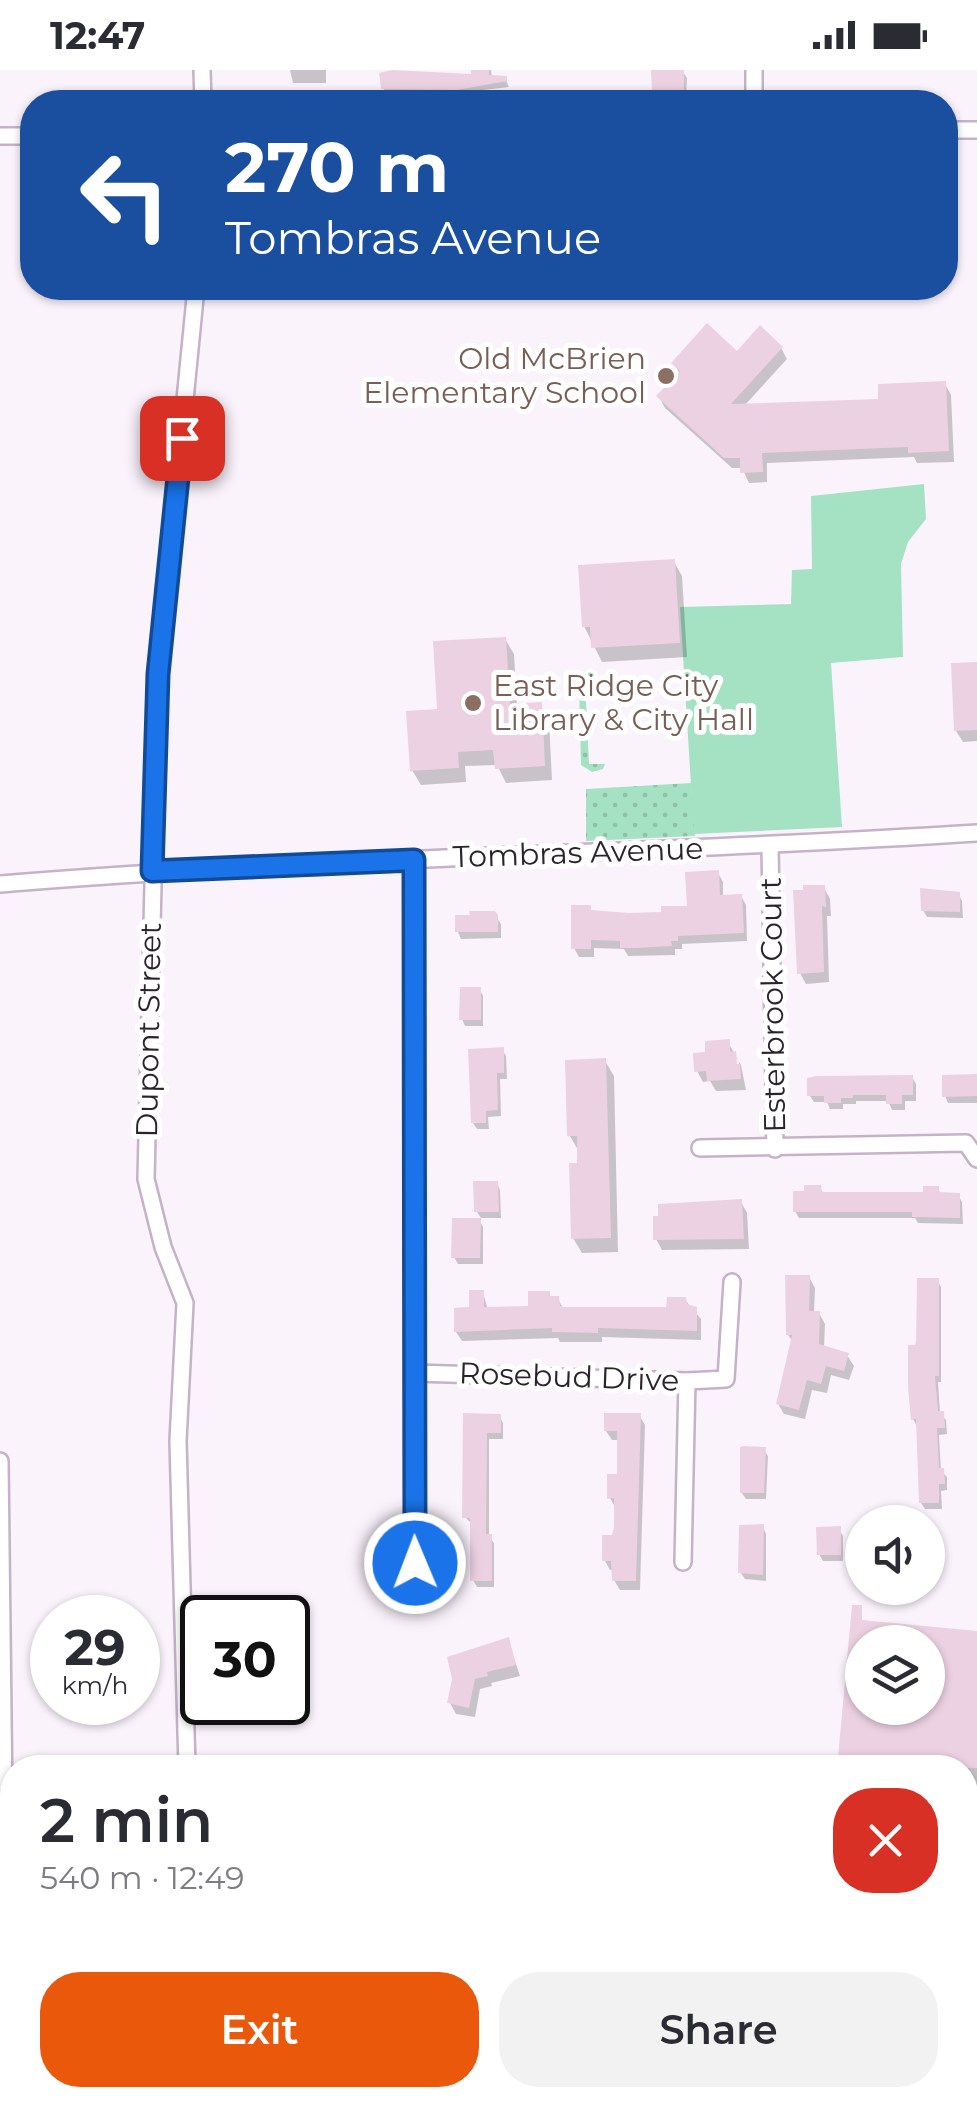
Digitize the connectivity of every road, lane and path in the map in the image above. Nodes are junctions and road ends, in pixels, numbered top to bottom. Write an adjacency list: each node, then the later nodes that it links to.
1 (195, 300): 5 (street, Dupont Street)
2 (977, 833): 3 (street, Tombras Avenue)
3 (770, 846): 4 (street, Tombras Avenue); 8 (street, Esterbrook Court)
4 (414, 860): 5 (street, Tombras Avenue); 11 (street)
5 (152, 871): 6 (street, Tombras Avenue); 17 (street, Dupont Street)
6 (0, 884)
7 (700, 1148): 8 (street, Esterbrook Court)
8 (775, 1149): 9 (street)
9 (977, 1159)
10 (732, 1282): 12 (street, Rosebud Drive)
11 (413, 1373): 12 (street, Rosebud Drive); 15 (street)
12 (687, 1381): 14 (street)
13 (0, 1461): 16 (street)
14 (683, 1562)
15 (415, 1563)
16 (3, 1755)
17 (187, 1755)

